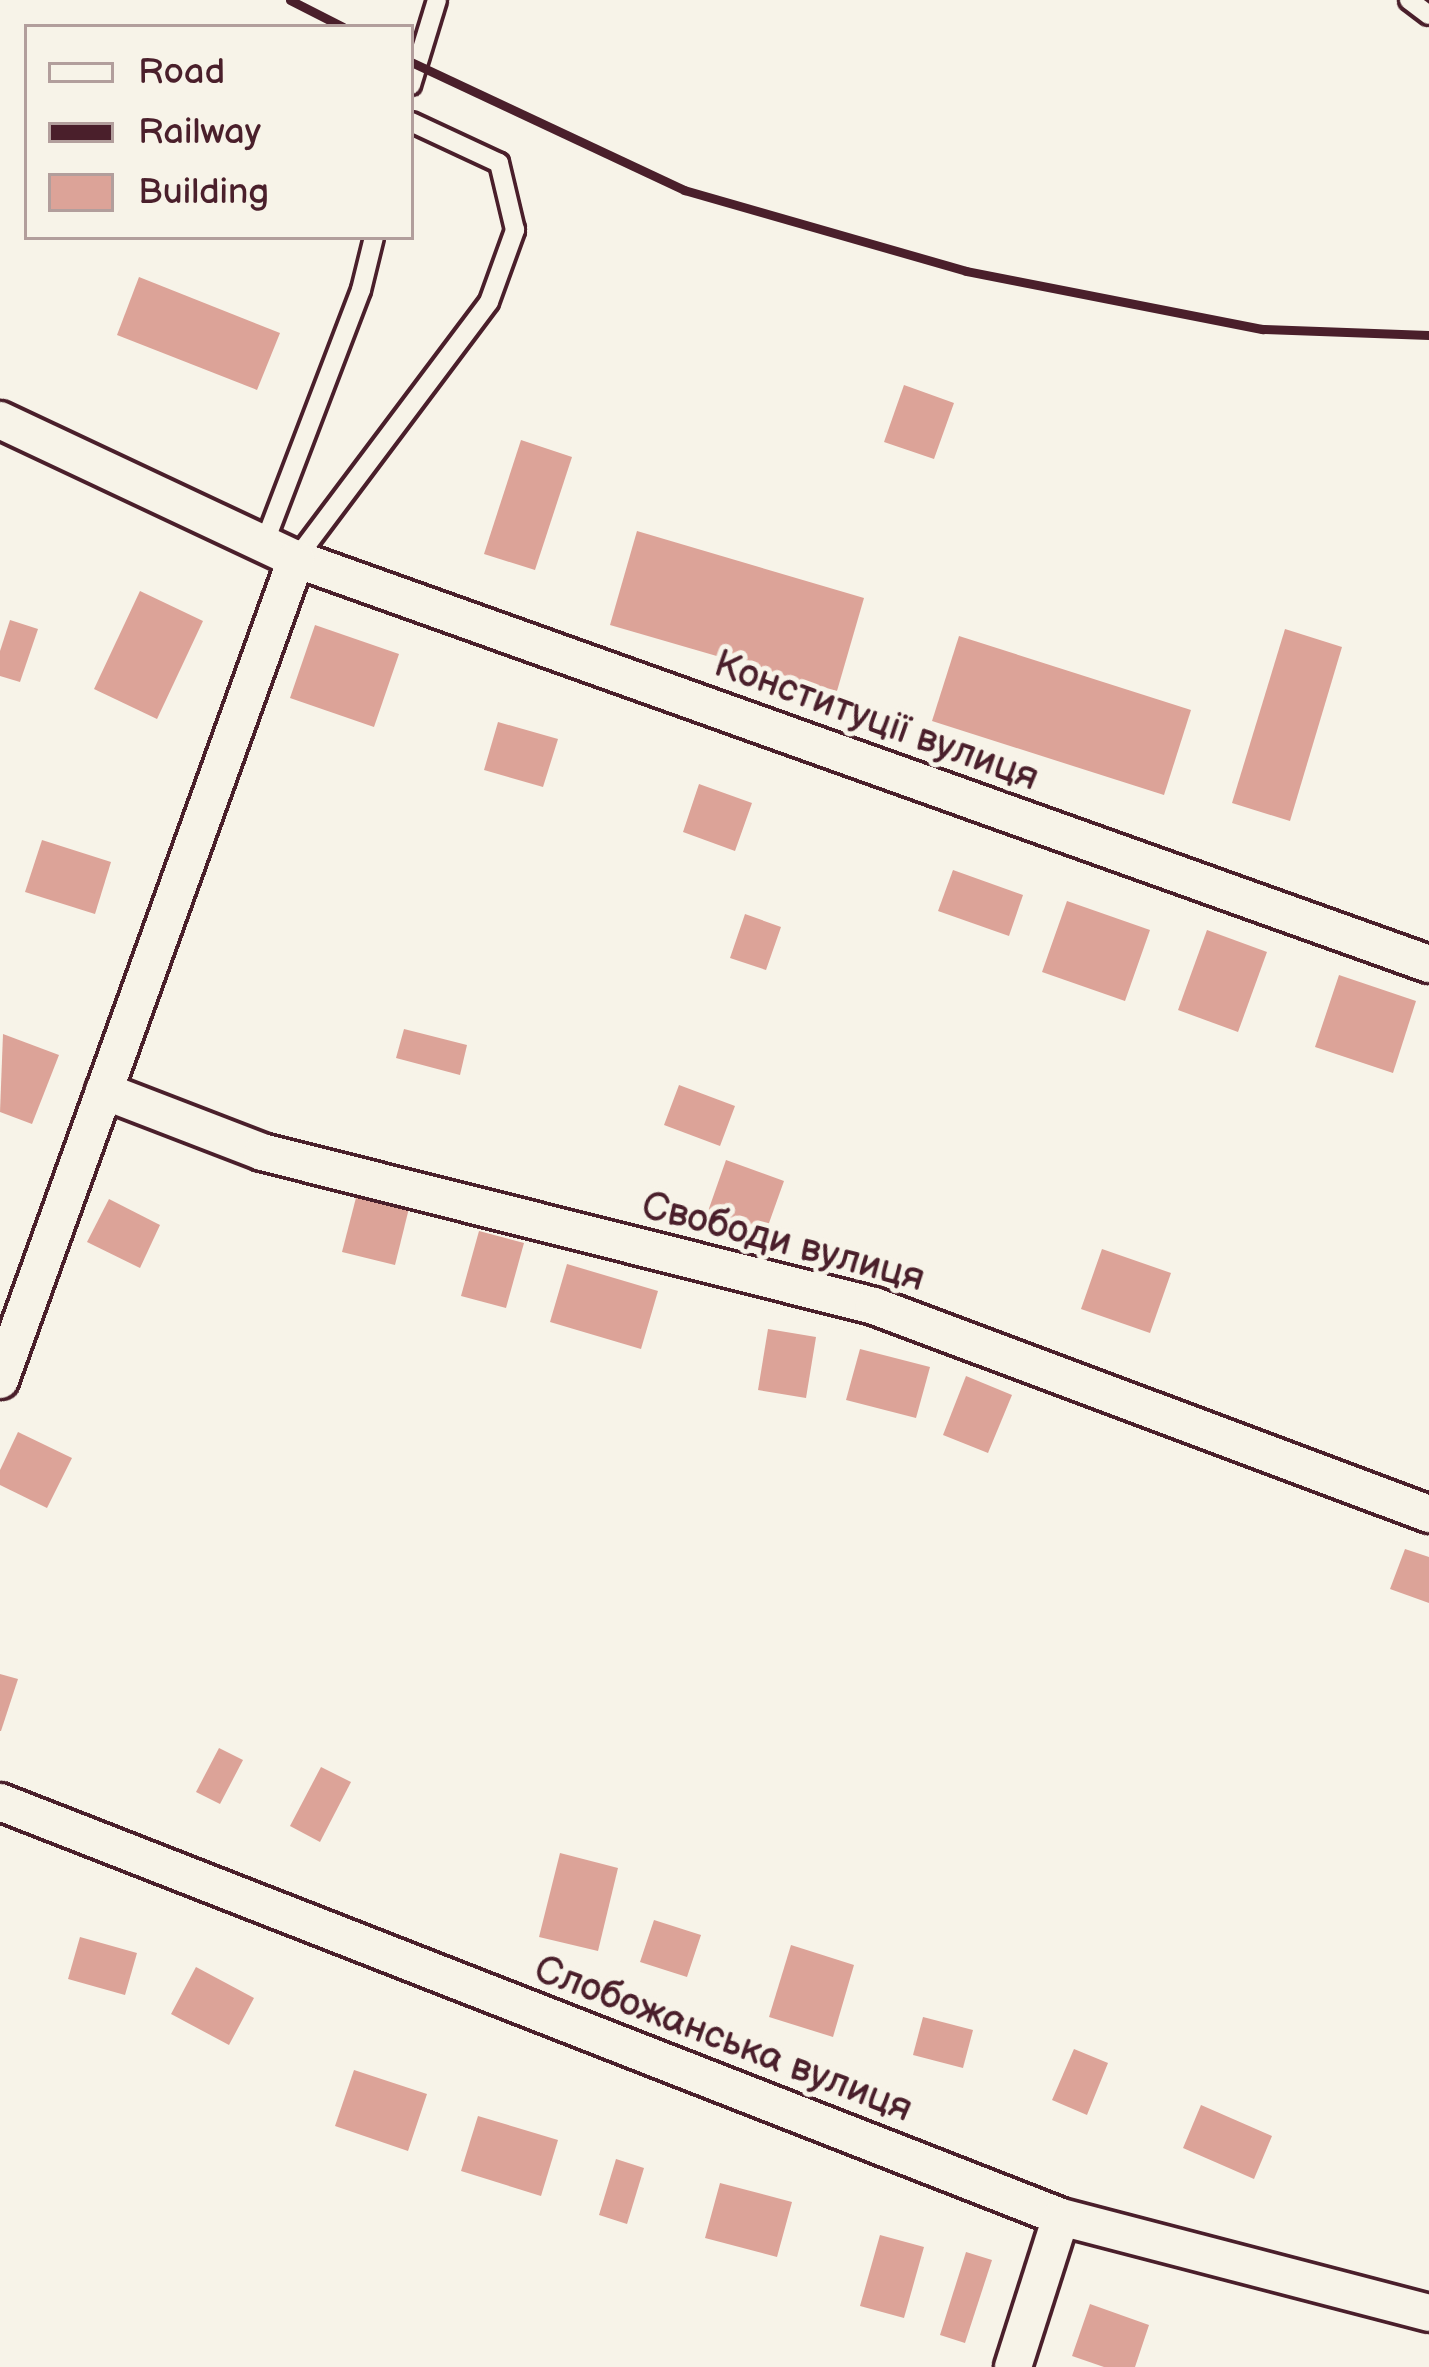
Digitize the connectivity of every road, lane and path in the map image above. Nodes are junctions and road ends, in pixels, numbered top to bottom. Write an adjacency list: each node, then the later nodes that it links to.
1 (437, 0): 4 (lane)
2 (1409, 0): 3 (lane)
3 (1429, 15)
4 (414, 75)
5 (414, 123): 8 (lane)
6 (373, 240): 8 (lane)
7 (0, 420): 8 (street, Конституції вулиця)
8 (280, 552): 9 (street, Конституції вулиця); 10 (street)
9 (1429, 964)
10 (104, 1091): 11 (street); 12 (street, Свободи вулиця)
11 (0, 1380)
12 (1429, 1514)
13 (0, 1802): 14 (street, Слобожанська вулиця)
14 (1061, 2217): 15 (street, Слобожанська вулиця); 16 (street)
15 (1429, 2312)
16 (1013, 2367)

